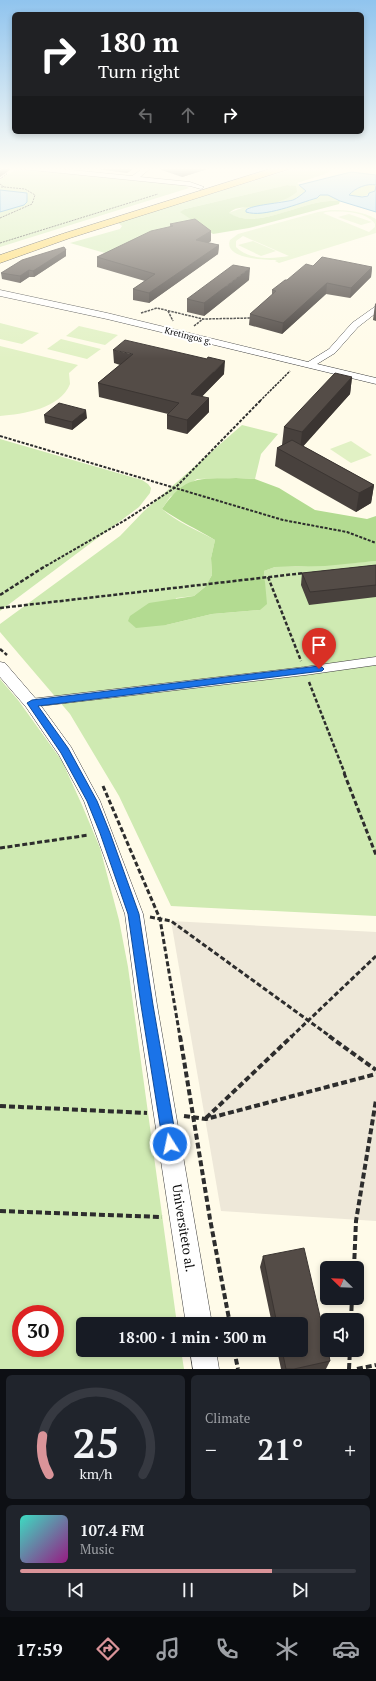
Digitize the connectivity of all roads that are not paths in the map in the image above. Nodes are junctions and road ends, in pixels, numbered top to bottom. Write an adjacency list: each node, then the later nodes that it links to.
1 (67, 231): 3 (main road)
2 (80, 231): 4 (main road)
3 (0, 250)
4 (0, 259)
5 (0, 293): 7 (street, Kretingos g.)
6 (376, 309): 7 (street)
7 (310, 365): 8 (street, Kretingos g.)
8 (376, 381)
9 (376, 661): 11 (lane)
10 (0, 667): 11 (street, Universiteto al.)
11 (32, 703): 12 (street, Universiteto al.)
12 (198, 1317)
13 (204, 1357): 14 (street)
14 (206, 1369)

